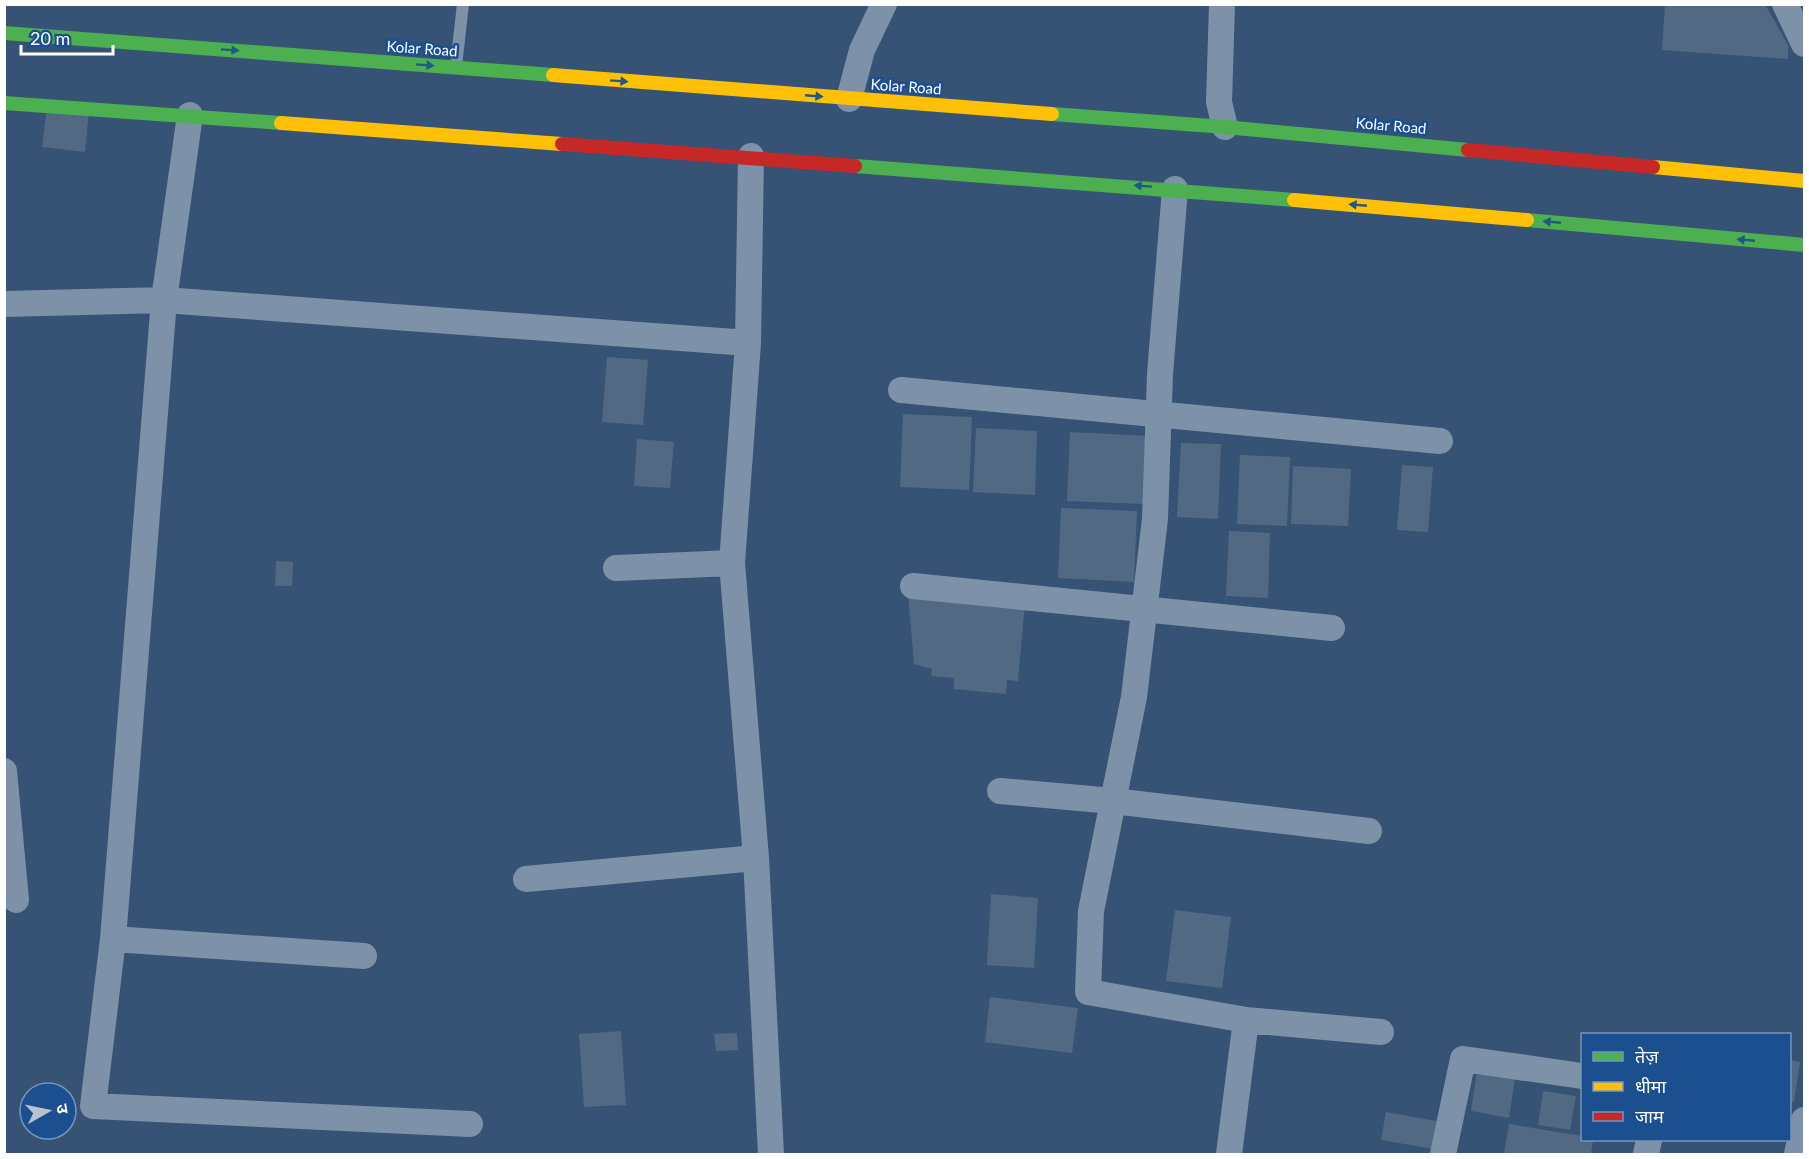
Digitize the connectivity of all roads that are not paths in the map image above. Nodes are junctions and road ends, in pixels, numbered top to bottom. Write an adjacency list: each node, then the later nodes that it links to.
1 (463, 4): 7 (lane)
2 (884, 4): 8 (street)
3 (1222, 4): 11 (street)
4 (1785, 4): 6 (street)
5 (4, 33): 7 (main road, Kolar Road, one-way to 7)
6 (1804, 44)
7 (456, 68): 8 (main road, Kolar Road, one-way to 8)
8 (849, 99): 11 (main road, Kolar Road)
9 (4, 103): 10 (main road)
10 (190, 115): 12 (main road); 16 (street)
11 (1225, 127): 13 (main road, Kolar Road)
12 (751, 156): 14 (main road, one-way to 12); 18 (street)
13 (1804, 181)
14 (1175, 189): 15 (main road, one-way to 14); 20 (street)
15 (1804, 245)
16 (164, 300): 17 (street); 18 (street); 34 (street)
17 (4, 304)
18 (748, 343): 22 (street)
19 (901, 390): 20 (street)
20 (1159, 415): 21 (street); 25 (street)
21 (1440, 441)
22 (732, 563): 23 (street); 31 (street)
23 (616, 568)
24 (913, 586): 25 (street)
25 (1144, 609): 26 (street); 29 (street)
26 (1332, 628)
27 (4, 771): 33 (street)
28 (1000, 790): 29 (street)
29 (1113, 801): 30 (street); 36 (street)
30 (1369, 831)
31 (756, 858): 32 (street); 41 (street)
32 (526, 879)
33 (16, 900)
34 (113, 939): 35 (street); 40 (street)
35 (364, 956)
36 (1246, 1020): 37 (street); 42 (street)
37 (1381, 1032)
38 (1581, 1076): 43 (street)
39 (1804, 1120): 44 (street)
40 (470, 1124)
41 (771, 1155)
42 (1229, 1155)
43 (1443, 1155)
44 (1797, 1155)

